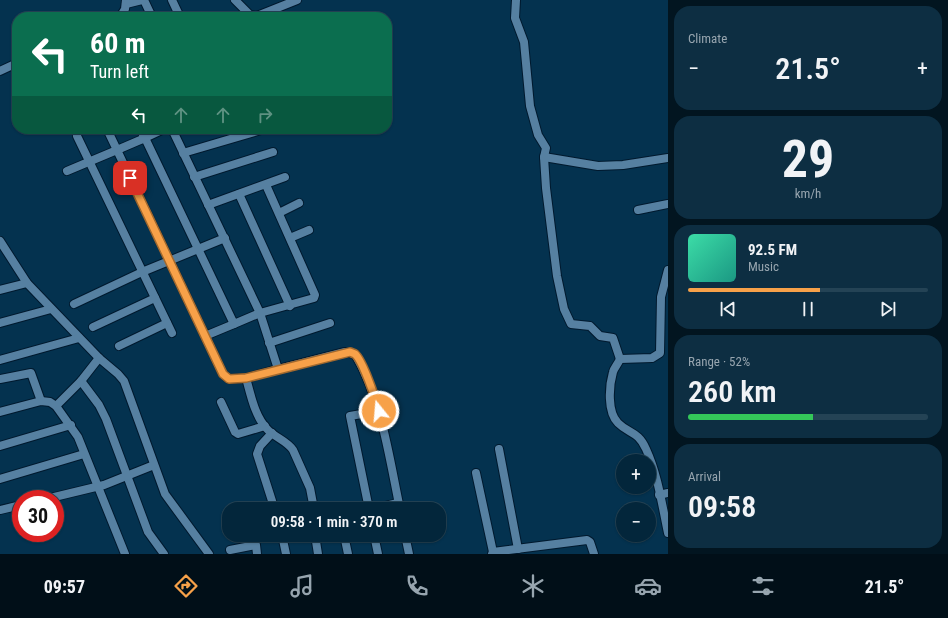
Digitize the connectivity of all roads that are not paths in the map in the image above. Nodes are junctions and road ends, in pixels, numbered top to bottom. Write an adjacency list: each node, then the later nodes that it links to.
1 (143, 0): 6 (street); 8 (street)
2 (172, 0): 9 (street)
3 (235, 0): 10 (street)
4 (297, 0): 11 (street)
5 (516, 0): 24 (street)
6 (126, 2): 7 (street)
7 (122, 12)
8 (149, 12)
9 (178, 12)
10 (247, 12)
11 (267, 12)
12 (12, 65): 13 (street)
13 (0, 71)
14 (109, 134): 21 (street)
15 (143, 134): 20 (street)
16 (153, 134): 20 (street)
17 (174, 134): 22 (street)
18 (246, 134): 22 (street)
19 (77, 136): 26 (street)
20 (145, 138): 21 (street); 41 (street)
21 (117, 150): 26 (street); 43 (street)
22 (183, 152): 28 (street)
23 (273, 152): 28 (street)
24 (544, 157): 25 (street); 64 (street)
25 (668, 158)
26 (90, 162): 27 (street); 45 (street)
27 (68, 171)
28 (194, 177): 34 (street)
29 (285, 178): 30 (street)
30 (266, 185): 31 (street); 36 (street)
31 (239, 194): 34 (street); 50 (street)
32 (299, 203): 36 (street)
33 (668, 204): 35 (street)
34 (208, 205): 38 (street)
35 (638, 210)
36 (279, 213): 39 (street)
37 (309, 230): 39 (street)
38 (225, 238): 41 (street); 52 (street)
39 (290, 238): 50 (street)
40 (0, 241): 42 (street)
41 (198, 249): 43 (street); 56 (street)
42 (4, 254): 46 (street)
43 (170, 260): 45 (street); 59 (street)
44 (668, 270): 64 (street)
45 (142, 272): 48 (street); 49 (street)
46 (27, 283): 47 (street); 51 (street)
47 (0, 290)
48 (155, 298): 53 (street); 57 (street)
49 (74, 304)
50 (290, 306): 52 (street)
51 (51, 309): 55 (street); 60 (street)
52 (260, 313): 56 (street); 61 (street)
53 (167, 323): 58 (street); 62 (street)
54 (330, 323): 61 (street)
55 (0, 324)
56 (234, 324): 59 (street)
57 (93, 327)
58 (172, 333)
59 (205, 336): 67 (street)
60 (79, 338): 63 (street); 65 (street)
61 (269, 343): 66 (street)
62 (119, 346)
63 (99, 358): 69 (street); 81 (street)
64 (620, 359): 88 (street)
65 (0, 360)
66 (278, 369): 67 (street); 73 (street)
67 (246, 378): 76 (street)
68 (0, 379): 70 (street)
69 (81, 381): 72 (street); 83 (street)
70 (42, 401): 72 (street); 74 (street)
71 (221, 402): 76 (street)
72 (56, 406): 75 (street)
73 (379, 411): 91 (street); 92 (street)
74 (0, 412)
75 (71, 425): 78 (street); 80 (street)
76 (265, 426): 77 (street)
77 (272, 433): 89 (street); 90 (street)
78 (0, 446)
79 (499, 449): 101 (street)
80 (84, 454): 84 (street); 85 (street)
81 (154, 464): 83 (street); 106 (street)
82 (476, 473): 103 (street)
83 (127, 477): 85 (street); 105 (street)
84 (0, 479)
85 (97, 487): 87 (street); 104 (street)
86 (668, 493): 88 (street)
87 (64, 495)
88 (659, 495): 95 (street)
89 (272, 502)
90 (313, 502)
91 (368, 502)
92 (398, 502)
93 (12, 507): 94 (street)
94 (0, 510)
95 (668, 533)
96 (283, 542): 108 (street)
97 (316, 542): 109 (street)
98 (345, 542): 110 (street)
99 (375, 542): 111 (street)
100 (406, 542): 112 (street)
101 (518, 549): 103 (street); 113 (street)
102 (230, 550): 107 (street)
103 (493, 553)
104 (125, 554)
105 (164, 554)
106 (209, 554)
107 (257, 554)
108 (286, 554)
109 (318, 554)
110 (348, 554)
111 (378, 554)
112 (409, 554)
113 (594, 554)

